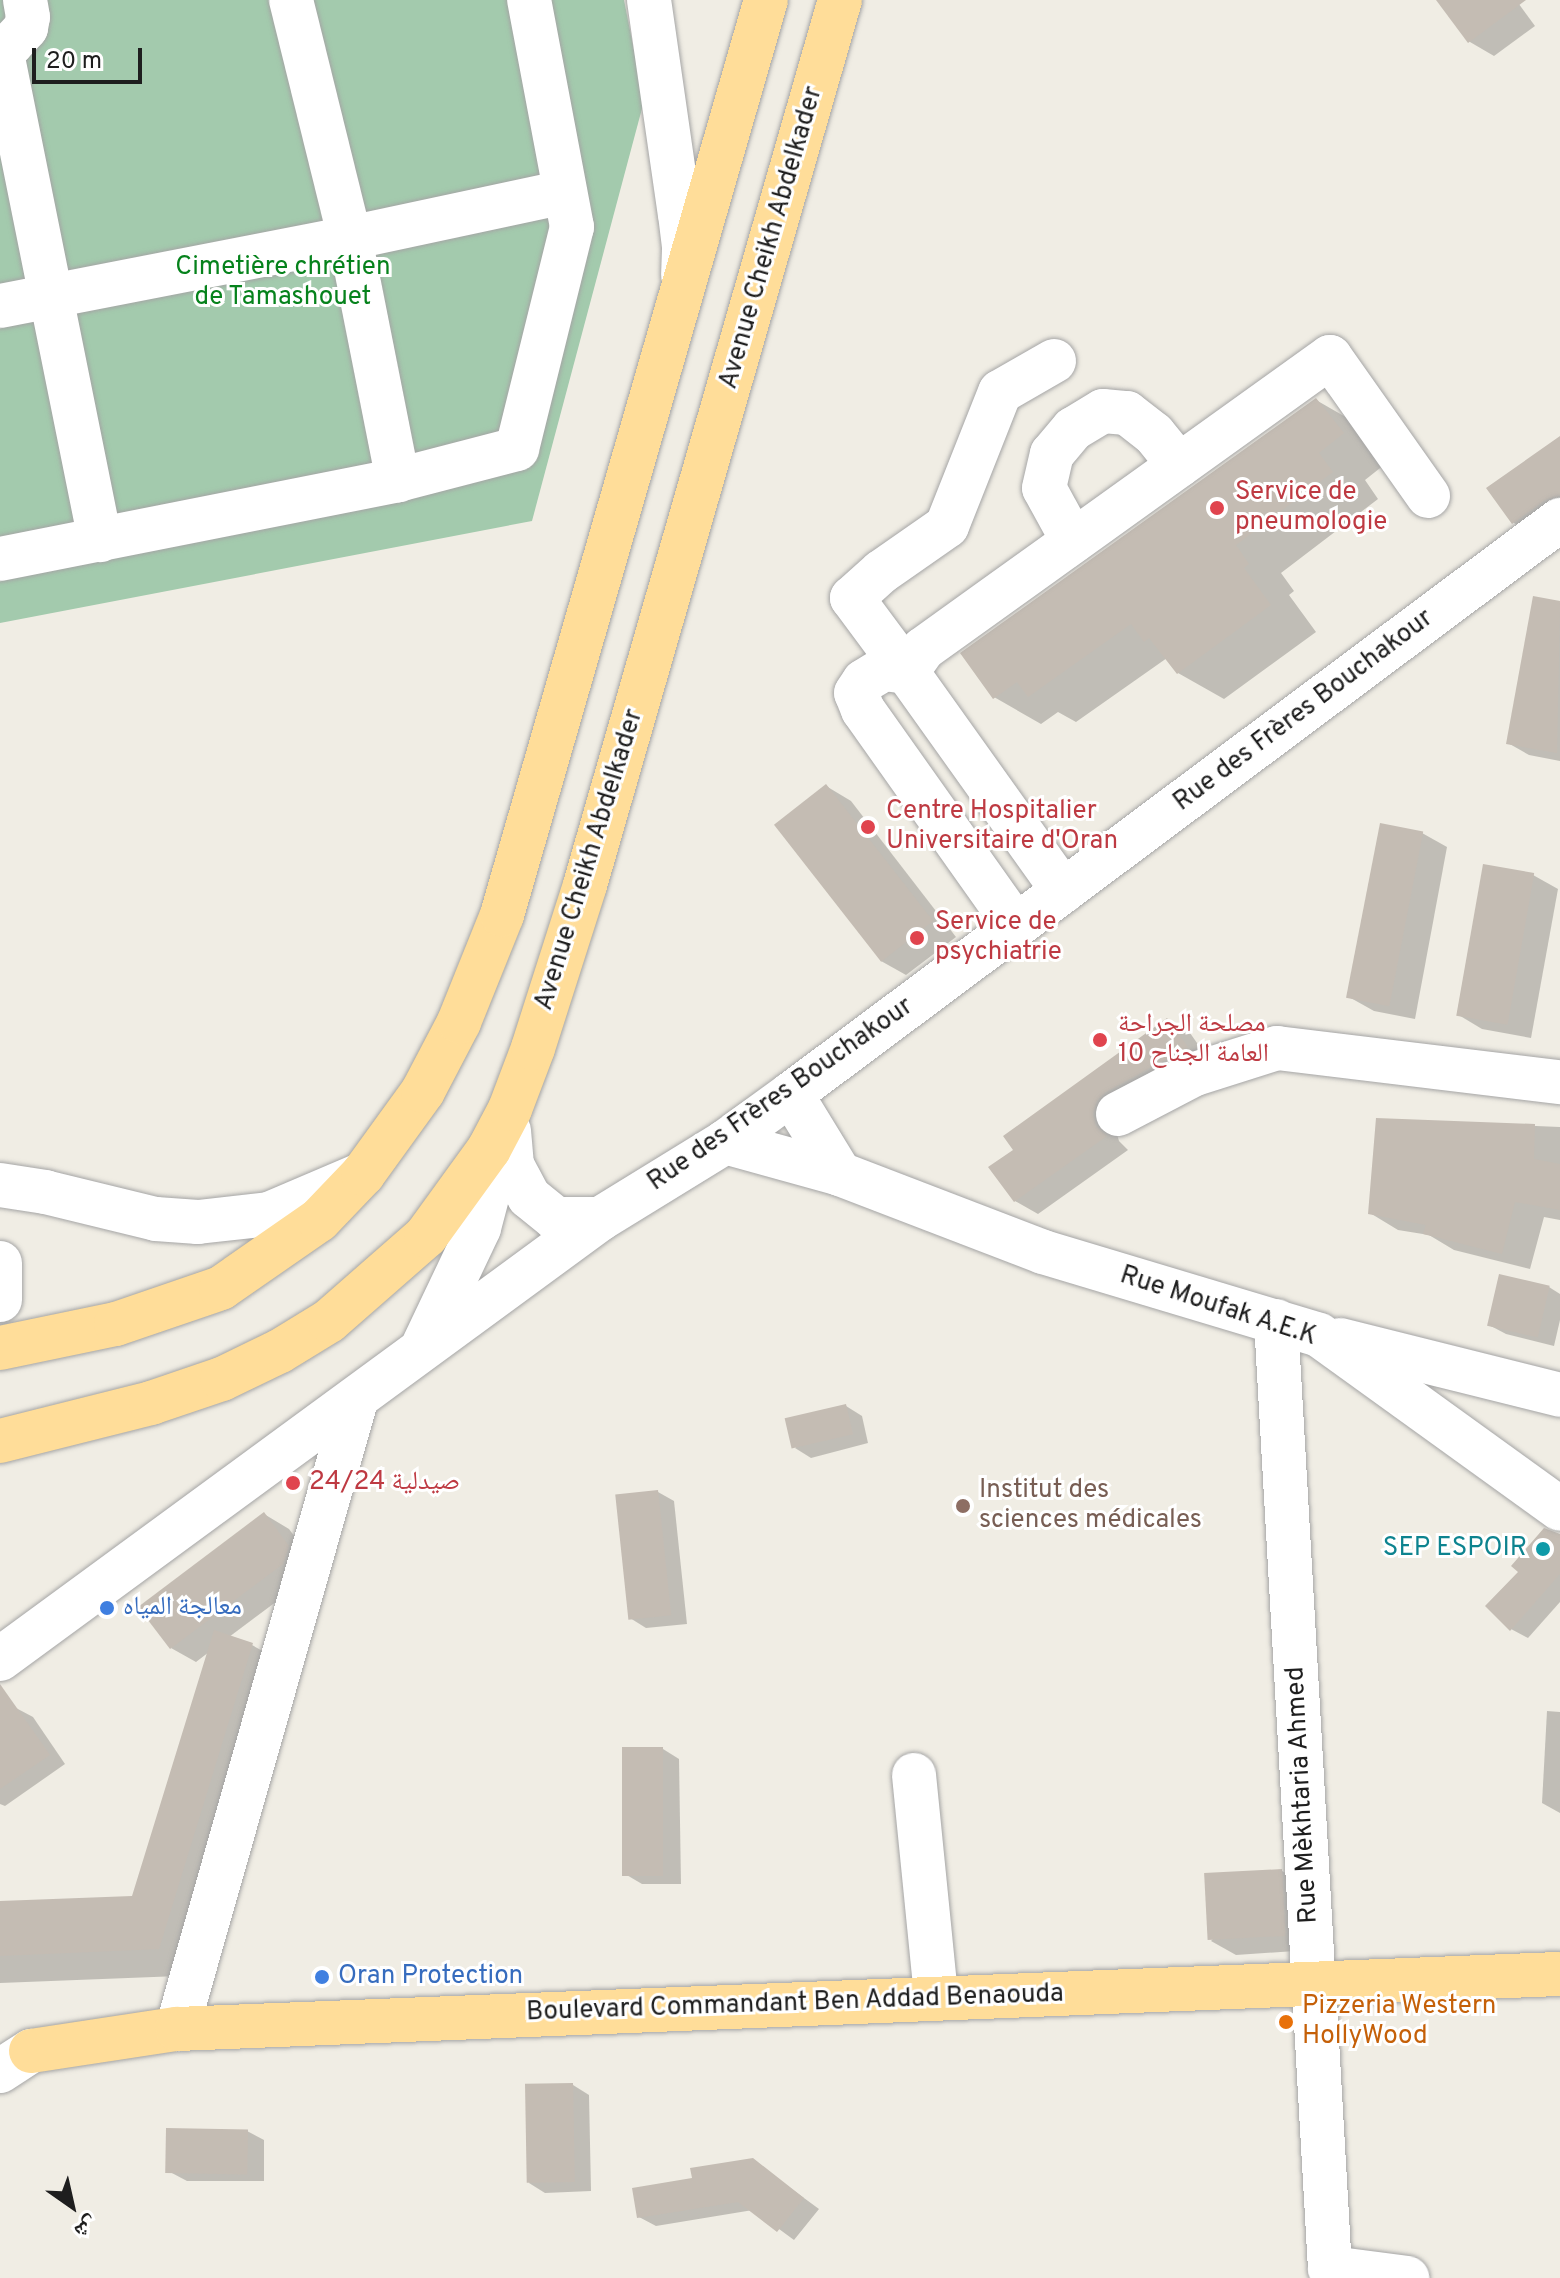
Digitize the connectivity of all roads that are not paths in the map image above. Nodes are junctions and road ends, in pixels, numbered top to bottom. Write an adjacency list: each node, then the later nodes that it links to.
1 (291, 0): 9 (street)
2 (529, 0): 8 (street)
3 (649, 0): 10 (street)
4 (766, 0): 10 (main road)
5 (840, 0): 26 (main road, Avenue Cheikh Abdelkader)
6 (38, 2): 7 (street)
7 (0, 48): 11 (street)
8 (564, 192): 9 (street); 15 (street)
9 (350, 238): 11 (street); 15 (street)
10 (681, 294): 29 (main road)
11 (51, 296): 12 (street); 18 (street)
12 (0, 306)
13 (1054, 361): 21 (street)
14 (1179, 465): 16 (street); 19 (street); 19 (street)
15 (398, 480): 18 (street)
16 (1428, 496)
17 (1560, 520): 22 (street, Rue des Frères Bouchakour)
18 (100, 540): 20 (street)
19 (1073, 541): 21 (street)
20 (0, 559)
21 (907, 672): 22 (street); 23 (street)
22 (1063, 891): 23 (street, Rue des Frères Bouchakour)
23 (1016, 926): 25 (street, Rue des Frères Bouchakour)
24 (1560, 1082): 27 (street)
25 (791, 1094): 28 (street, Rue des Frères Bouchakour); 30 (street)
26 (510, 1109): 32 (street); 38 (street); 41 (main road, Avenue Cheikh Abdelkader)
27 (1118, 1114)
28 (725, 1142): 30 (street, Rue Moufak A.E.K); 32 (street, Rue des Frères Bouchakour)
29 (363, 1174): 31 (street); 37 (main road)
30 (840, 1174): 35 (street, Rue Moufak A.E.K)
31 (0, 1185)
32 (600, 1219): 38 (street)
33 (0, 1263): 34 (street)
34 (0, 1300)
35 (1276, 1321): 36 (street, Rue Moufak A.E.K); 46 (street, Rue Mèkhtaria Ahmed)
36 (1319, 1335): 39 (street); 42 (street, Rue Moufak A.E.K)
37 (0, 1348)
38 (421, 1350): 40 (street)
39 (1560, 1395)
40 (356, 1400): 43 (street); 48 (street)
41 (0, 1441)
42 (1560, 1509)
43 (0, 1659)
44 (914, 1775): 47 (street)
45 (1560, 1974): 46 (main road, Boulevard Commandant Ben Addad Benaouda)
46 (1314, 1986): 47 (main road, Boulevard Commandant Ben Addad Benaouda); 50 (street, Rue Mèkhtaria Ahmed)
47 (936, 1996): 48 (main road, Boulevard Commandant Ben Addad Benaouda)
48 (177, 2029): 49 (main road, Boulevard Commandant Ben Addad Benaouda)
49 (10, 2057)
50 (1407, 2278)

